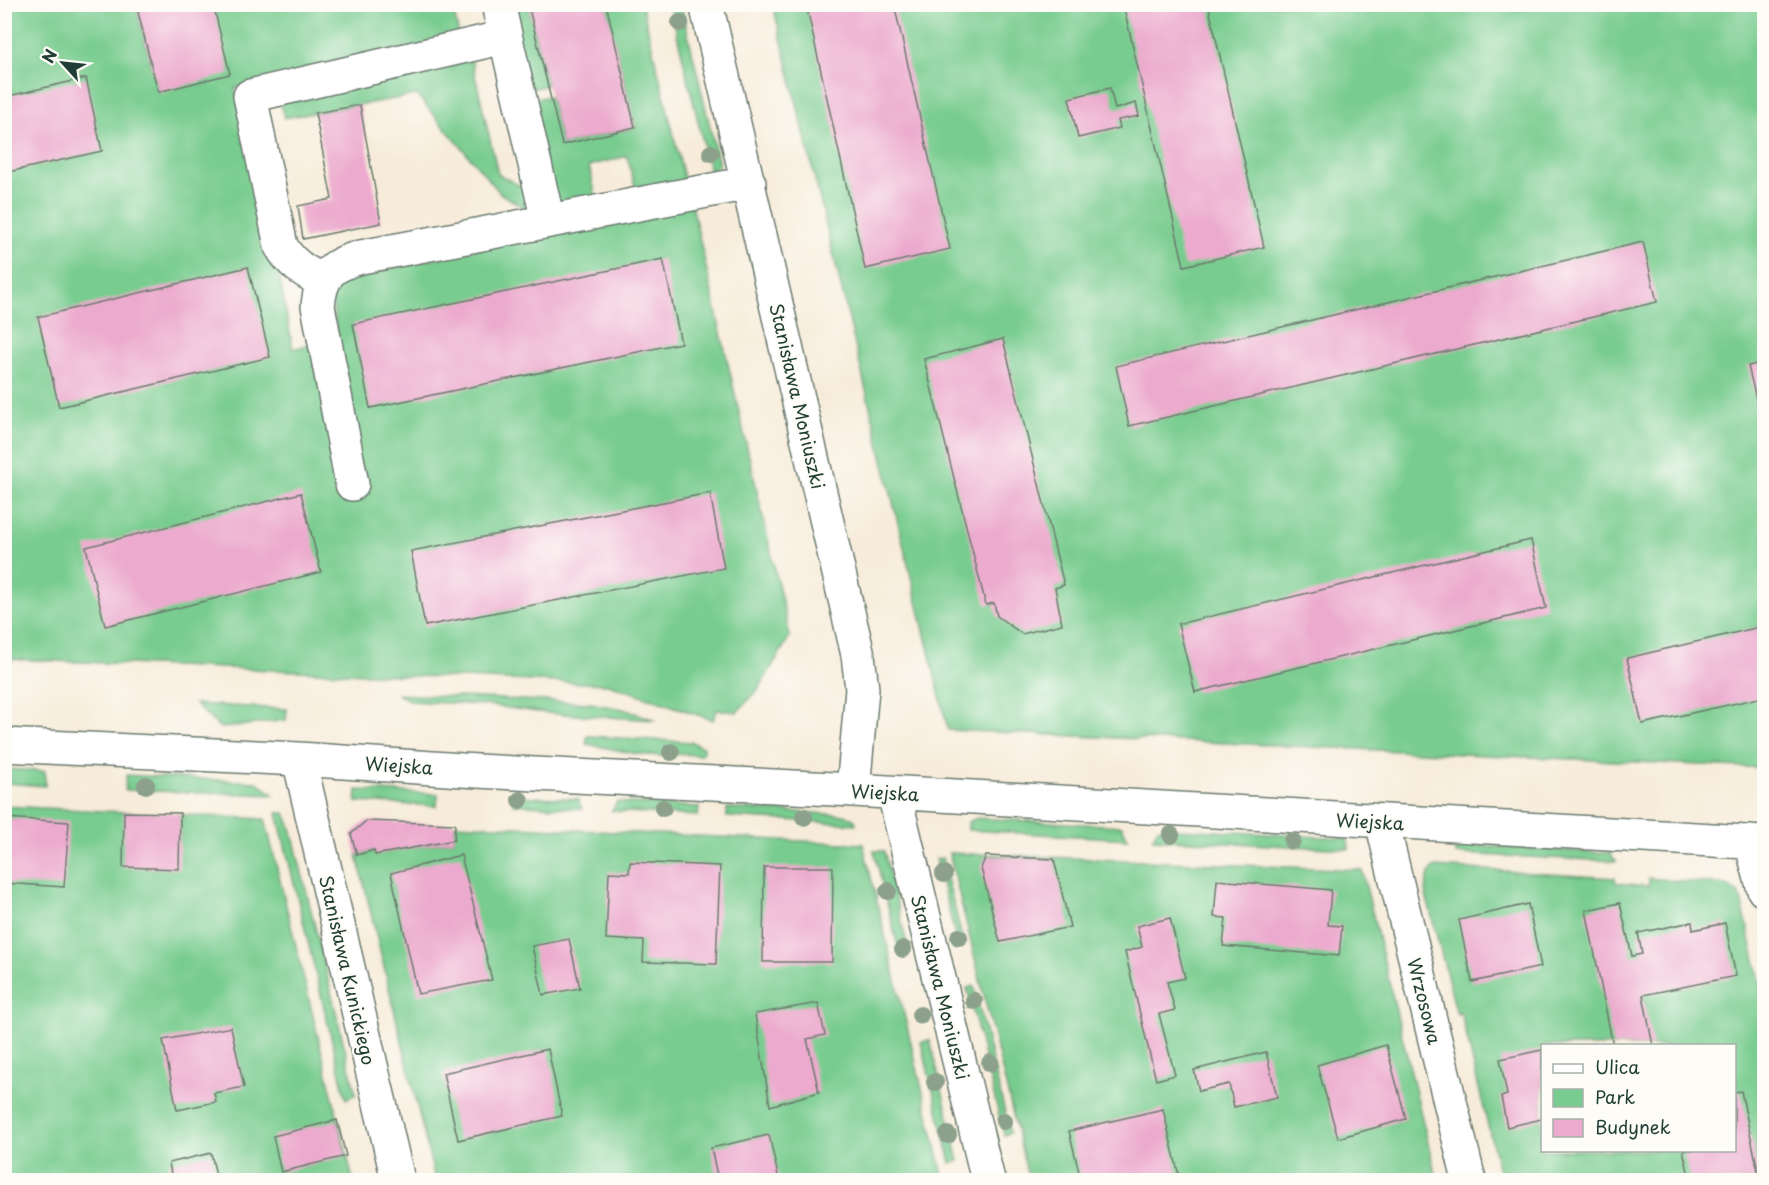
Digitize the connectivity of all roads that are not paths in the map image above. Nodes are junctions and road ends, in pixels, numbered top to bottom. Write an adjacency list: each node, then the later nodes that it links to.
1 (498, 4): 3 (street)
2 (706, 4): 4 (street, Stanisława Moniuszki)
3 (505, 37): 5 (street); 6 (street)
4 (749, 183): 5 (street); 10 (street, Stanisława Moniuszki)
5 (549, 221): 6 (street)
6 (322, 281): 7 (street)
7 (352, 484)
8 (4, 745): 9 (street, Wiejska)
9 (299, 759): 10 (street, Wiejska); 15 (street, Stanisława Kunickiego)
10 (853, 790): 11 (street, Wiejska)
11 (894, 793): 12 (street, Wiejska); 16 (street, Stanisława Moniuszki)
12 (1382, 822): 13 (street, Wiejska); 17 (street, Wrzosowa)
13 (1758, 843): 14 (street)
14 (1764, 890)
15 (398, 1180)
16 (988, 1180)
17 (1469, 1180)

